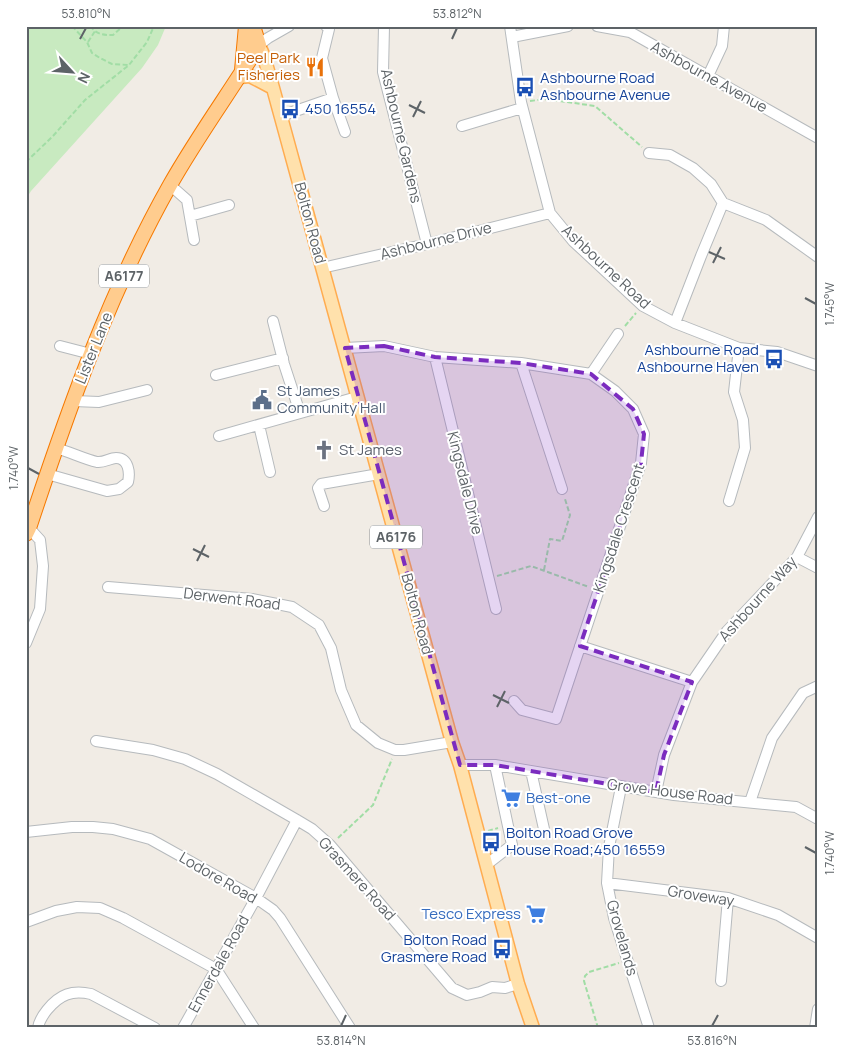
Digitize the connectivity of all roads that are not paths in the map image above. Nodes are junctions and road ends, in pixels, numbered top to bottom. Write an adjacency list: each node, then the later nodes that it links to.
1 (246, 26): 12 (highway, Lister Lane / A6177)
2 (253, 26): 11 (highway, Bolton Road)
3 (289, 26): 11 (street)
4 (326, 26): 15 (street)
5 (395, 26): 9 (street)
6 (568, 26): 10 (street)
7 (597, 26): 13 (street, Ashbourne Avenue)
8 (724, 26): 13 (street)
9 (384, 27): 28 (street, Ashbourne Gardens)
10 (511, 32): 16 (street, Ashbourne Road)
11 (260, 45): 12 (highway, Lister Lane / A6177); 14 (main road, Bolton Road / A6176)
12 (240, 75): 14 (main road); 22 (highway, Lister Lane / A6177)
13 (708, 76): 20 (street, Ashbourne Avenue)
14 (273, 88): 17 (main road, Bolton Road / A6176)
15 (333, 98): 17 (street); 19 (street)
16 (521, 105): 18 (street); 25 (street, Ashbourne Road)
17 (281, 116): 30 (main road, Bolton Road / A6176)
18 (462, 126)
19 (345, 132)
20 (818, 138)
21 (649, 153): 23 (street)
22 (170, 185): 26 (street); 37 (highway, Lister Lane / A6177)
23 (723, 203): 29 (street); 32 (street)
24 (229, 205): 26 (street)
25 (550, 213): 28 (street, Ashbourne Drive); 32 (street, Ashbourne Road)
26 (190, 216): 27 (street)
27 (194, 240)
28 (427, 244): 30 (street, Ashbourne Drive)
29 (818, 257)
30 (322, 268): 35 (main road, Bolton Road / A6176)
31 (273, 321): 39 (street)
32 (675, 323): 36 (street, Ashbourne Road)
33 (618, 334): 42 (street)
34 (60, 346): 37 (street)
35 (345, 348): 38 (street, Kingsdale Crescent); 45 (main road, Bolton Road / A6176)
36 (739, 348): 41 (street, Ashbourne Road); 55 (street)
37 (91, 354): 46 (highway, Lister Lane / A6177)
38 (435, 357): 40 (street, Kingsdale Crescent); 62 (street, Kingsdale Drive)
39 (283, 358): 43 (street); 47 (street)
40 (521, 363): 42 (street, Kingsdale Crescent); 54 (street)
41 (818, 366)
42 (591, 374): 64 (street, Kingsdale Crescent)
43 (216, 375)
44 (147, 390): 46 (street)
45 (357, 397): 47 (street); 53 (main road, Bolton Road / A6176)
46 (74, 401): 50 (highway, Lister Lane / A6177)
47 (300, 413): 48 (street)
48 (259, 424): 49 (street); 51 (street)
49 (219, 436)
50 (56, 448): 52 (highway, Lister Lane / A6177); 52 (street)
51 (270, 472)
52 (47, 474): 58 (highway, Lister Lane / A6177)
53 (378, 474): 56 (street); 69 (main road, Bolton Road / A6176)
54 (562, 489)
55 (729, 501)
56 (324, 506)
57 (818, 517): 59 (street, Ashbourne Way)
58 (28, 531): 63 (street, Lister Lane)
59 (797, 557): 60 (street); 65 (street, Ashbourne Way)
60 (818, 568)
61 (108, 587): 69 (street, Derwent Road)
62 (496, 609)
63 (26, 643)
64 (580, 646): 65 (street); 67 (street, Kingsdale Crescent)
65 (692, 682): 74 (street, Ashbourne Way)
66 (818, 686): 75 (street)
67 (514, 701)
68 (96, 741): 77 (street, Grasmere Road)
69 (452, 742): 70 (main road, Bolton Road / A6176)
70 (460, 765): 71 (street, Grove House Road); 80 (main road, Bolton Road / A6176)
71 (495, 765): 72 (street, Grove House Road); 80 (street)
72 (532, 771): 73 (street, Grove House Road); 78 (street)
73 (621, 787): 74 (street, Grove House Road); 81 (street, Grovelands)
74 (656, 792): 75 (street, Grove House Road)
75 (750, 802): 76 (street, Grove House Road)
76 (818, 818)
77 (297, 820): 82 (street, Ennerdale Road); 88 (street, Grasmere Road)
78 (544, 829)
79 (26, 832): 82 (street, Lodore Road)
80 (486, 865): 88 (main road, Bolton Road / A6176)
81 (607, 883): 83 (street, Groveway); 96 (street, Grovelands)
82 (256, 898): 86 (street, Ennerdale Road); 94 (street, Lodore Road)
83 (728, 898): 85 (street, Groveway); 87 (street)
84 (26, 922): 86 (street)
85 (818, 938)
86 (216, 969): 92 (street, Ennerdale Road); 93 (street)
87 (720, 981)
88 (518, 984): 95 (main road, Bolton Road / A6176)
89 (818, 1010): 97 (street)
90 (38, 1028): 91 (street)
91 (155, 1028)
92 (183, 1028)
93 (254, 1028)
94 (350, 1028)
95 (533, 1028)
96 (649, 1028)
97 (815, 1028)

